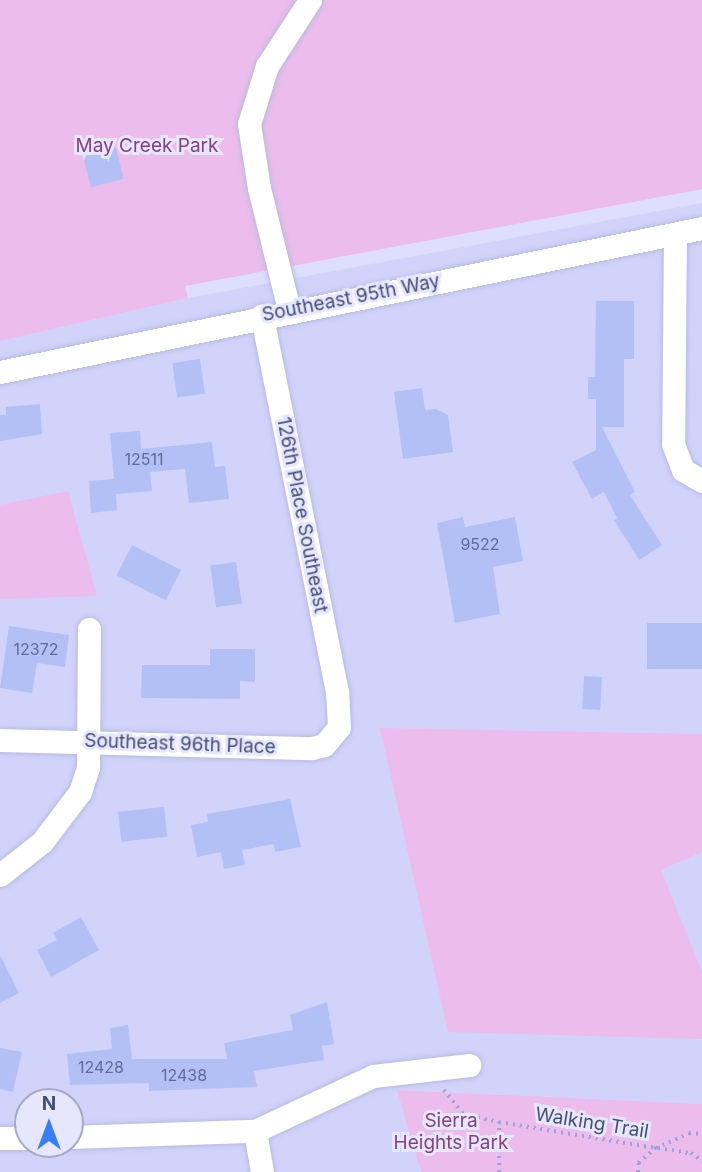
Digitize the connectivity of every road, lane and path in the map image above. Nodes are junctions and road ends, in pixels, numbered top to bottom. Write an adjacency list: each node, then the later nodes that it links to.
1 (310, 0): 4 (street)
2 (702, 228): 3 (street, Southeast 95th Way)
3 (675, 233): 4 (street, Southeast 95th Way); 7 (street)
4 (289, 310): 5 (street, Southeast 95th Way)
5 (262, 315): 6 (street, Southeast 95th Way); 9 (street, 126th Place Southeast)
6 (0, 372)
7 (698, 479)
8 (89, 629): 11 (street)
9 (341, 715): 11 (street, Southeast 96th Place)
10 (0, 740): 11 (street, Southeast 96th Place)
11 (89, 741): 12 (street)
12 (0, 874)
13 (469, 1065): 14 (street)
14 (433, 1068): 15 (path, Walking Trail); 16 (street)
15 (499, 1122): 19 (path, Walking Trail); 22 (path)
16 (255, 1131): 18 (street); 21 (street)
17 (702, 1135): 19 (path)
18 (84, 1137)
19 (656, 1147): 20 (path); 23 (path, Walking Trail)
20 (702, 1161)
21 (262, 1172)
22 (499, 1172)
23 (639, 1172)

